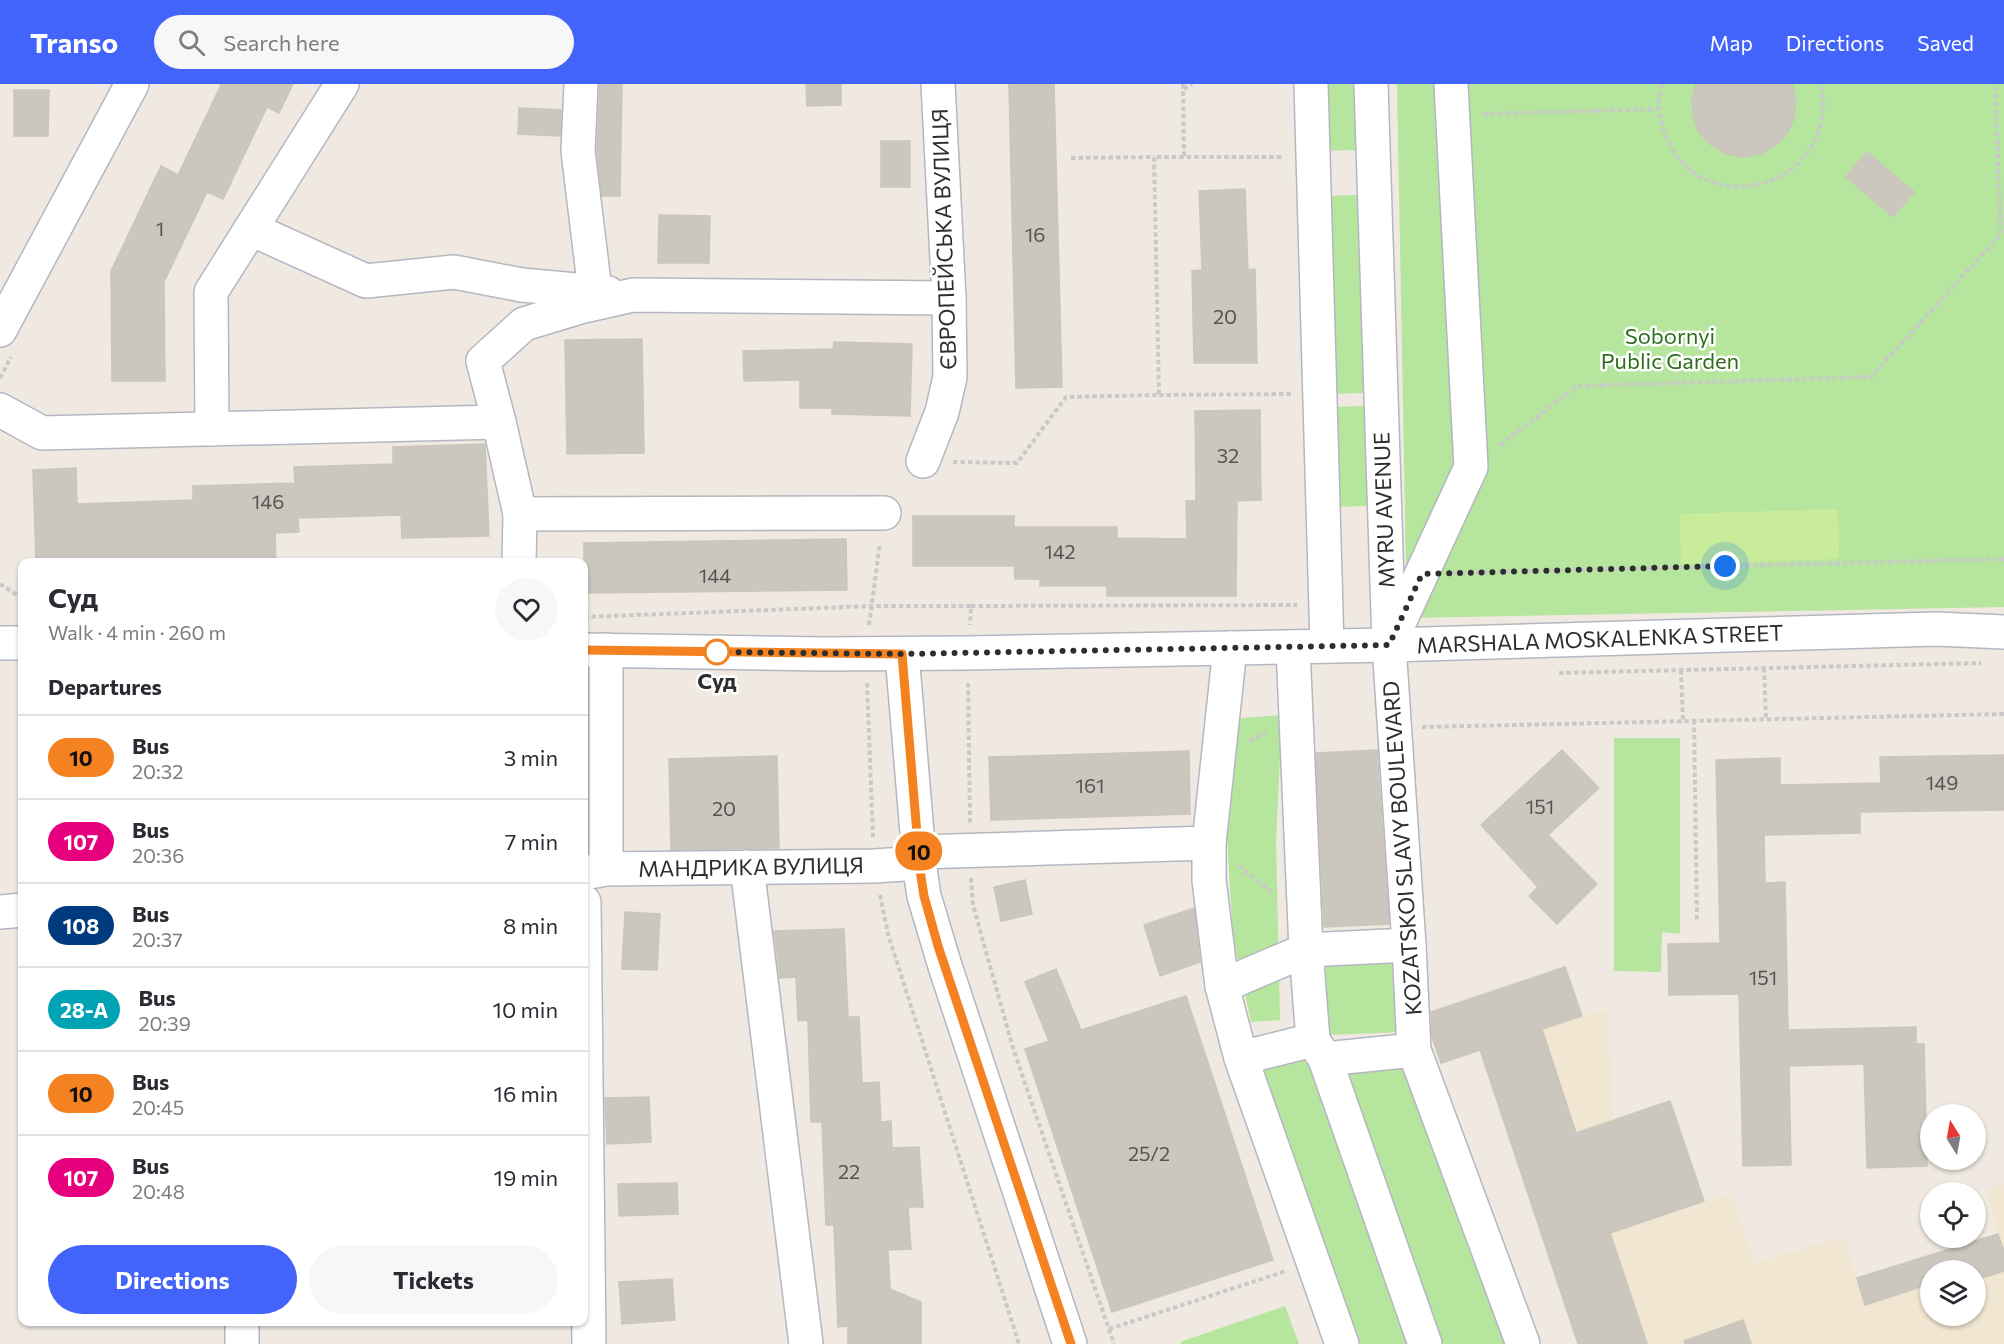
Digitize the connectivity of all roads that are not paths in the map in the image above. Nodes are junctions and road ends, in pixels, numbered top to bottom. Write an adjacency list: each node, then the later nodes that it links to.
1 (132, 84): 12 (street)
2 (342, 84): 8 (street)
3 (581, 84): 9 (street)
4 (938, 84): 11 (street, ЄВРОПЕЙСЬКА ВУЛИЦЯ)
5 (1311, 84): 24 (street)
6 (1371, 84): 23 (street, MYRU AVENUE)
7 (1451, 99): 23 (street, MYRU AVENUE)
8 (251, 229): 9 (street); 15 (street)
9 (595, 291): 10 (street)
10 (633, 295): 11 (street); 14 (street)
11 (949, 298): 16 (street, ЄВРОПЕЙСЬКА ВУЛИЦЯ)
12 (0, 330)
13 (0, 410): 15 (street)
14 (500, 422): 15 (street); 18 (street)
15 (212, 429)
16 (923, 461)
17 (884, 513): 18 (street)
18 (520, 514): 19 (street)
19 (519, 558)
20 (2004, 632): 23 (street, MARSHALA MOSKALENKA STREET)
21 (0, 643): 22 (street)
22 (18, 643)
23 (1389, 645): 24 (street, MARSHALA MOSKALENKA STREET); 35 (street, KOZATSKOI SLAVY BOULEVARD)
24 (1327, 646): 25 (street, MARSHALA MOSKALENKA STREET)
25 (1293, 647): 26 (street, MARSHALA MOSKALENKA STREET); 36 (street)
26 (1230, 648): 28 (street, MARSHALA MOSKALENKA STREET); 29 (street)
27 (595, 650): 28 (street, MARSHALA MOSKALENKA STREET); 32 (street)
28 (902, 654): 30 (street)
29 (1209, 843): 30 (street, МАНДРИКА ВУЛИЦЯ); 37 (street)
30 (919, 858): 31 (street, МАНДРИКА ВУЛИЦЯ); 46 (street)
31 (747, 867): 32 (street, МАНДРИКА ВУЛИЦЯ); 45 (street)
32 (595, 871)
33 (18, 910): 34 (street)
34 (0, 912)
35 (1409, 945): 36 (street); 39 (street, KOZATSKOI SLAVY BOULEVARD)
36 (1306, 950): 37 (street); 38 (street)
37 (1222, 986): 40 (street)
38 (1319, 1050): 39 (street); 40 (street); 48 (street)
39 (1414, 1050): 49 (street, KOZATSKOI SLAVY BOULEVARD)
40 (1240, 1058): 47 (street)
41 (242, 1326): 43 (street)
42 (588, 1326): 44 (street)
43 (242, 1344)
44 (588, 1344)
45 (806, 1344)
46 (1071, 1344)
47 (1341, 1344)
48 (1425, 1344)
49 (1523, 1344)

